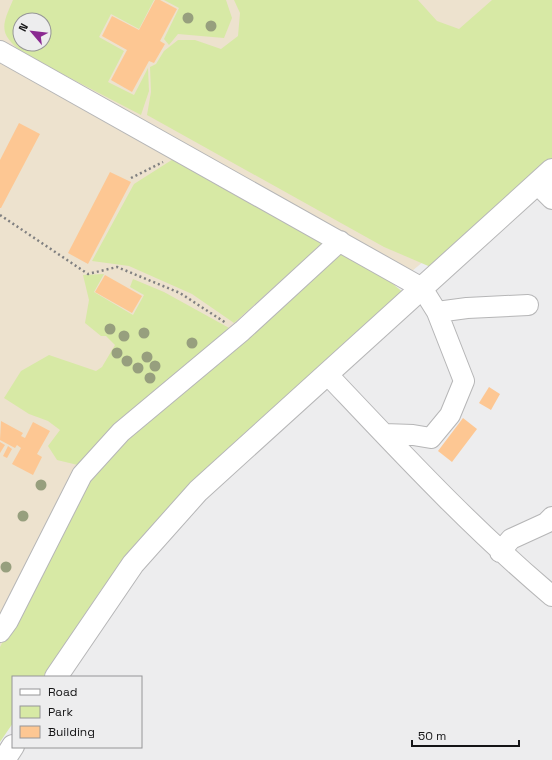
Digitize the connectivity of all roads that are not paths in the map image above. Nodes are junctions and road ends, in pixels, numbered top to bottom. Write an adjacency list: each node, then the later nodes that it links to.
1 (0, 51): 3 (street)
2 (547, 184): 4 (main road)
3 (340, 241): 4 (street); 12 (street)
4 (422, 288): 6 (street); 7 (main road)
5 (528, 305): 6 (street)
6 (437, 312): 8 (street)
7 (327, 374): 8 (street); 13 (main road)
8 (384, 434): 10 (street)
9 (552, 517): 10 (street)
10 (500, 552): 11 (street)
11 (552, 596)
12 (0, 632)
13 (57, 676)
14 (12, 748): 15 (main road)
15 (4, 760)

